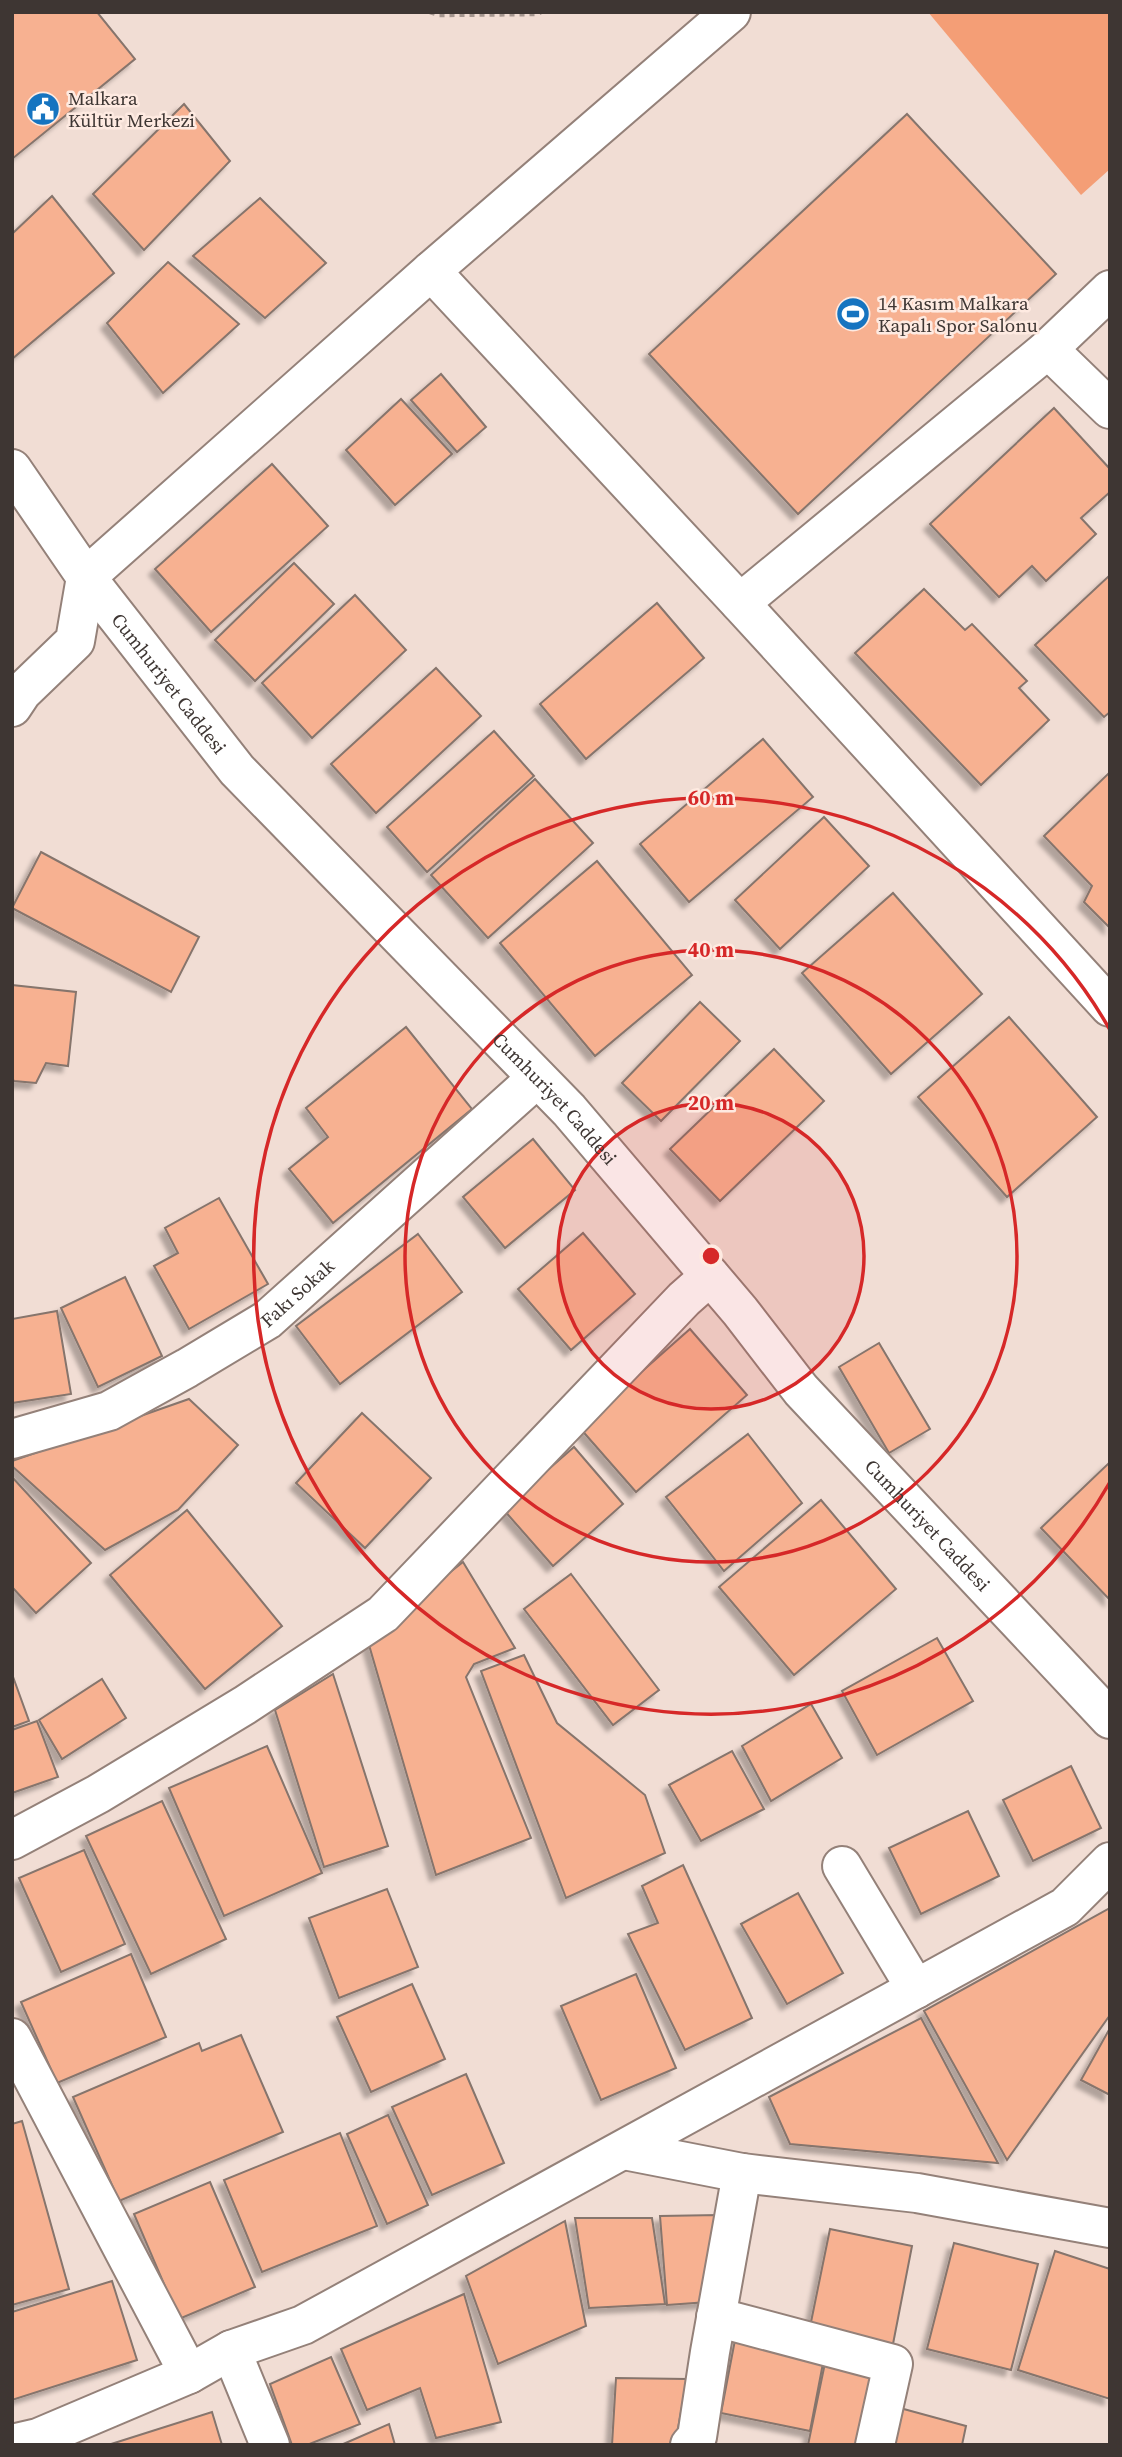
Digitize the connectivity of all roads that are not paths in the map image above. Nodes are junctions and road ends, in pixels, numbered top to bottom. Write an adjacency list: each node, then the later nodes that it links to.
1 (731, 12): 2 (street)
2 (431, 271): 7 (street); 8 (street)
3 (1110, 290): 4 (street)
4 (1048, 349): 5 (street); 8 (street)
5 (1110, 409)
6 (12, 469): 7 (street, Cumhuriyet Caddesi)
7 (86, 576): 9 (street); 11 (street, Cumhuriyet Caddesi)
8 (740, 603): 10 (street)
9 (12, 707)
10 (1110, 1007)
11 (537, 1078): 12 (street, Cumhuriyet Caddesi); 13 (street, Fakı Sokak)
12 (710, 1276): 14 (street, Cumhuriyet Caddesi); 15 (street)
13 (12, 1439)
14 (1110, 1719)
15 (12, 1840)
16 (1110, 1862): 18 (street)
17 (842, 1866): 18 (street)
18 (916, 1989): 20 (street)
19 (12, 2038): 25 (street)
20 (624, 2150): 21 (street); 24 (street)
21 (742, 2173): 22 (street); 23 (street)
22 (1110, 2228)
23 (716, 2316): 28 (street); 29 (street)
24 (231, 2350): 25 (street); 27 (street)
25 (189, 2374): 26 (street)
26 (12, 2444)
27 (270, 2445)
28 (690, 2445)
29 (875, 2445)

